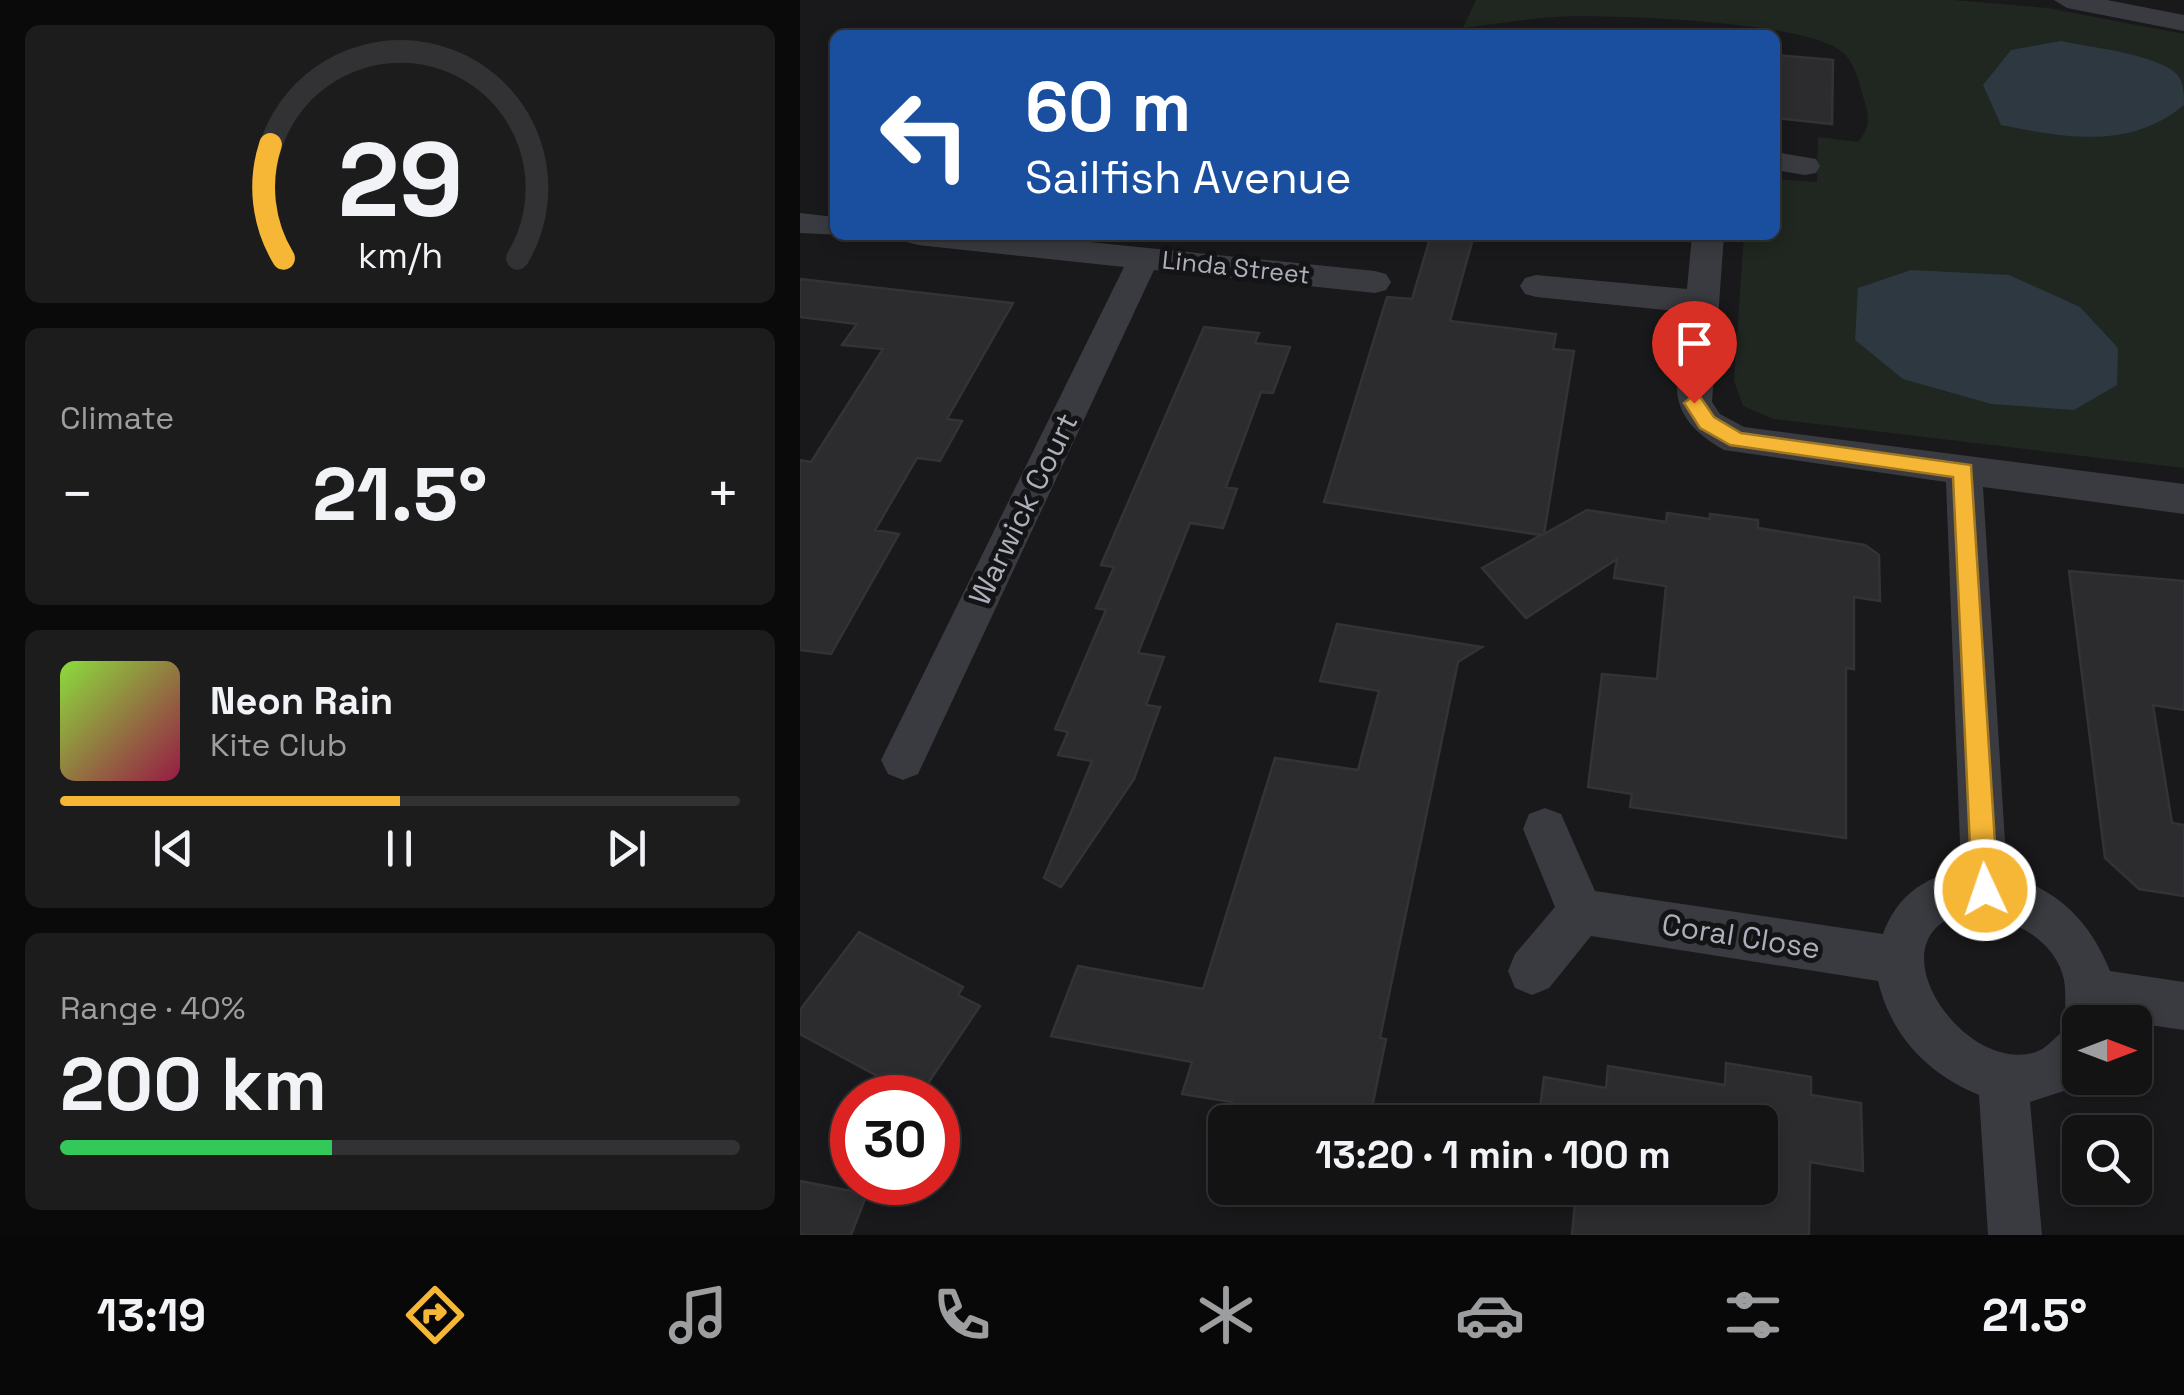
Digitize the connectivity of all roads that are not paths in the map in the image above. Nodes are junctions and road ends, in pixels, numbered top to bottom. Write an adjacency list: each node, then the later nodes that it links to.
1 (2067, 0): 2 (street)
2 (2184, 23)
3 (800, 223): 4 (street)
4 (830, 226)
5 (967, 240): 7 (street, Linda Street)
6 (1708, 240): 10 (street)
7 (1144, 258): 8 (street, Linda Street); 13 (street, Warwick Court)
8 (1376, 282)
9 (1536, 286): 10 (street)
10 (1702, 302): 11 (street)
11 (1964, 470): 12 (street); 15 (street)
12 (2184, 499)
13 (903, 760)
14 (1544, 829): 16 (street)
15 (1985, 890): 17 (street); 19 (street)
16 (1581, 912): 17 (street, Coral Close); 18 (street)
17 (1900, 961): 23 (street)
18 (1532, 971)
19 (2090, 1005)
20 (2184, 1006): 21 (street)
21 (2152, 1007)
22 (2062, 1064): 23 (street)
23 (2002, 1076): 24 (street)
24 (2015, 1235)

